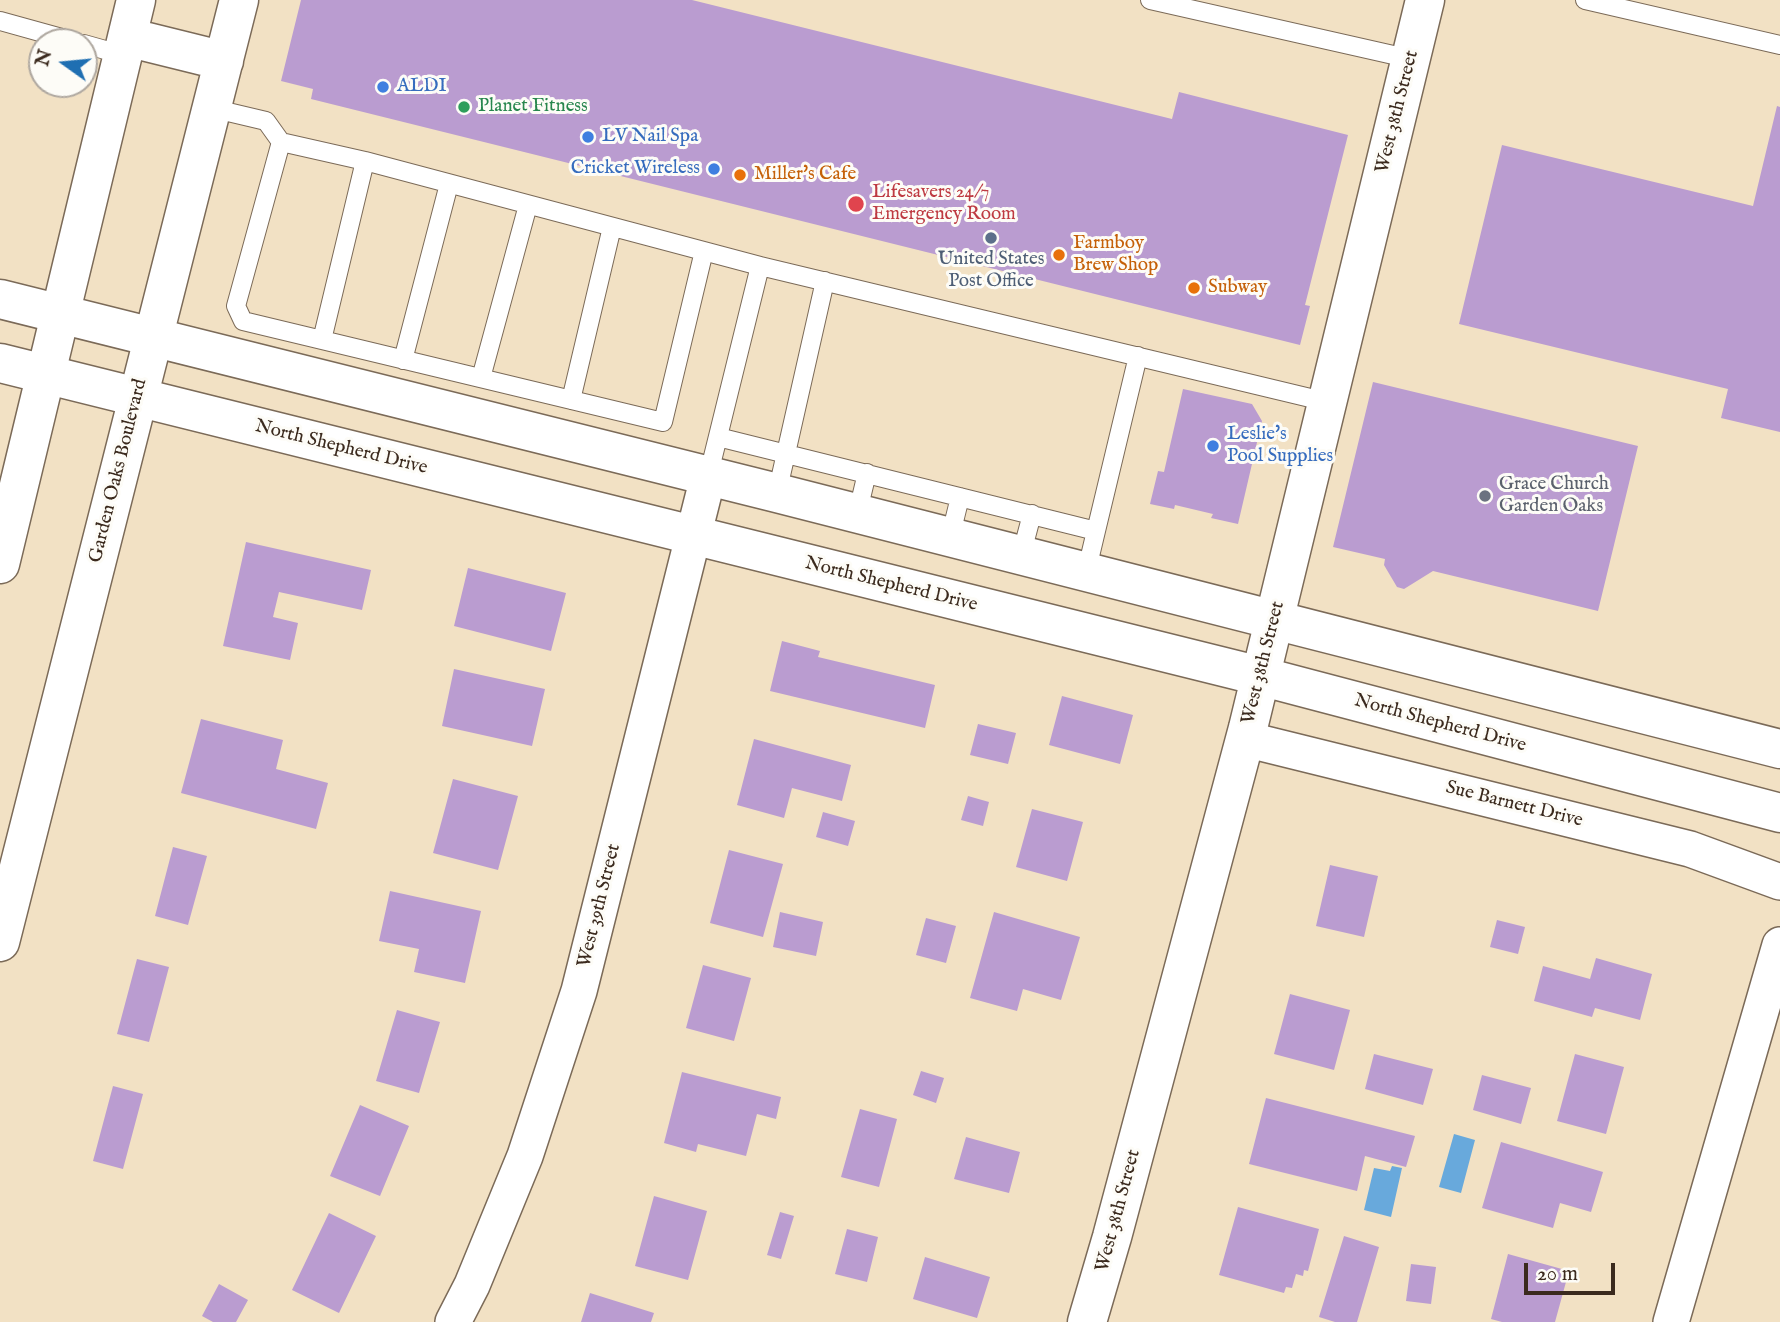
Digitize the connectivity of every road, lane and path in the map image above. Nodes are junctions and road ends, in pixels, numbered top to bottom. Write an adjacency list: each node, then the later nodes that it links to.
1 (136, 0): 9 (main road)
2 (239, 0): 12 (main road, Garden Oaks Boulevard)
3 (1150, 0): 11 (lane)
4 (1425, 0): 11 (main road, West 38th Street)
5 (1585, 0): 10 (lane)
6 (0, 21): 7 (lane)
7 (28, 29)
8 (98, 45): 9 (lane)
9 (125, 46): 12 (main road); 23 (main road)
10 (1780, 46)
11 (1411, 59): 33 (main road, West 38th Street)
12 (224, 61): 13 (main road, Garden Oaks Boulevard)
13 (211, 108): 14 (lane); 24 (main road, Garden Oaks Boulevard)
14 (281, 142): 15 (lane); 25 (lane)
15 (365, 161): 16 (lane); 25 (lane)
16 (449, 184): 17 (lane); 27 (lane)
17 (528, 205): 18 (lane); 30 (lane)
18 (612, 227): 19 (lane); 32 (lane)
19 (704, 251): 20 (lane); 32 (lane)
20 (760, 265): 21 (lane); 34 (lane)
21 (825, 281): 26 (lane); 35 (lane)
22 (0, 299): 23 (main road)
23 (60, 314): 24 (main road); 29 (main road)
24 (153, 338): 31 (main road, Garden Oaks Boulevard); 37 (main road)
25 (322, 340): 27 (lane)
26 (1138, 356): 33 (lane); 42 (lane)
27 (403, 360): 30 (lane)
28 (0, 363): 29 (main road, North Shepherd Drive)
29 (46, 373): 31 (main road, North Shepherd Drive); 46 (main road)
30 (481, 378): 32 (lane)
31 (137, 397): 43 (main road, North Shepherd Drive); 54 (main road, Garden Oaks Boulevard)
32 (571, 400)
33 (1327, 402): 48 (main road, West 38th Street)
34 (718, 437): 35 (lane); 37 (lane)
35 (788, 453): 36 (lane); 38 (lane)
36 (867, 473): 39 (lane); 41 (lane)
37 (708, 477): 38 (main road); 43 (street, West 39th Street)
38 (777, 493): 41 (main road)
39 (960, 497): 40 (lane); 44 (lane)
40 (1032, 514): 42 (lane); 45 (lane)
41 (857, 515): 44 (main road)
42 (1096, 531): 47 (lane)
43 (694, 536): 49 (main road, North Shepherd Drive); 56 (street, West 39th Street)
44 (950, 538): 45 (main road)
45 (1021, 556): 47 (main road)
46 (0, 564)
47 (1086, 573): 48 (main road)
48 (1274, 621): 49 (main road, West 38th Street); 51 (main road)
49 (1261, 676): 50 (main road, West 38th Street); 52 (main road, North Shepherd Drive)
50 (1245, 739): 53 (street, Sue Barnett Drive); 57 (main road, West 38th Street)
51 (1780, 749)
52 (1780, 813)
53 (1780, 882)
54 (0, 942)
55 (1780, 945): 58 (street)
56 (453, 1322)
57 (1087, 1322)
58 (1671, 1322)

